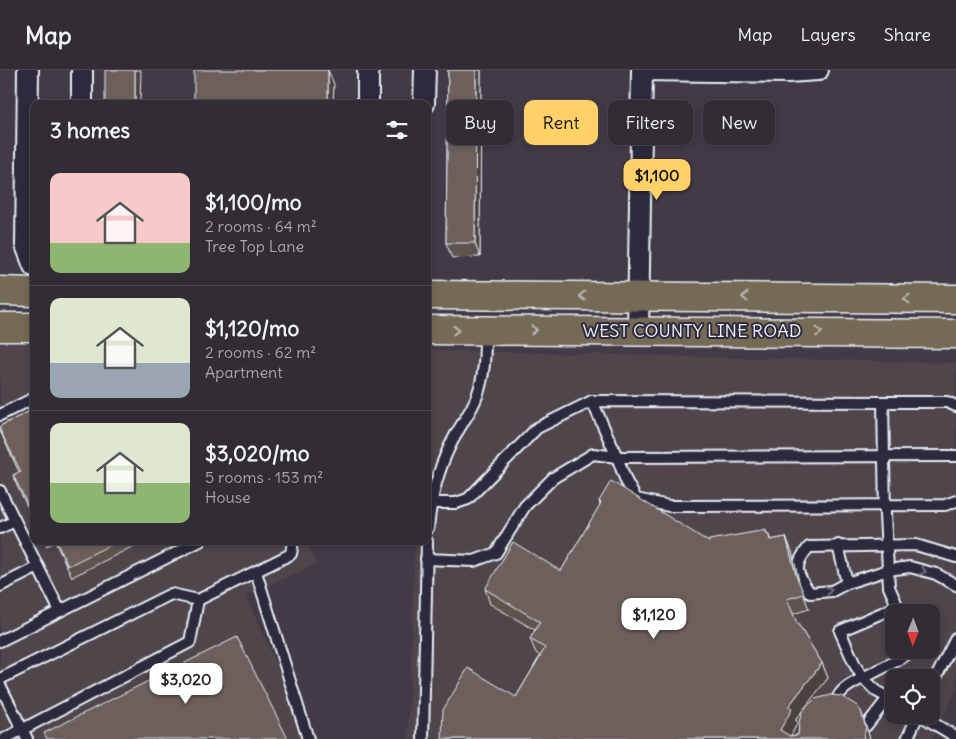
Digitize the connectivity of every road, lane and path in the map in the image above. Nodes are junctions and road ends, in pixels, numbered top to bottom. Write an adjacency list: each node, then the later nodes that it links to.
1 (28, 70): 10 (street)
2 (82, 70): 7 (street)
3 (368, 70): 8 (street)
4 (425, 70): 9 (street)
5 (642, 70): 6 (street); 14 (street)
6 (818, 70)
7 (82, 100)
8 (368, 100)
9 (424, 100)
10 (30, 256)
11 (0, 291): 12 (main road)
12 (30, 292)
13 (431, 295): 14 (main road, WEST COUNTY LINE ROAD, one-way to 13)
14 (638, 296): 15 (main road, WEST COUNTY LINE ROAD, one-way to 14); 20 (street)
15 (956, 299)
16 (0, 327): 17 (main road)
17 (30, 327)
18 (431, 330): 19 (main road, WEST COUNTY LINE ROAD, one-way to 19)
19 (486, 330): 20 (main road, WEST COUNTY LINE ROAD, one-way to 20); 31 (lane)
20 (638, 331): 21 (main road, WEST COUNTY LINE ROAD, one-way to 21)
21 (956, 334)
22 (30, 400): 26 (lane)
23 (592, 401): 24 (lane); 27 (lane); 33 (lane)
24 (883, 402): 25 (lane); 28 (lane)
25 (956, 406)
26 (0, 414)
27 (617, 456): 28 (lane); 34 (lane); 43 (lane)
28 (884, 456): 29 (lane); 34 (lane)
29 (956, 456)
30 (0, 491): 35 (lane)
31 (431, 501)
32 (956, 501): 34 (lane)
33 (431, 504)
34 (884, 505): 41 (lane)
35 (15, 521): 36 (lane); 44 (lane)
36 (0, 528)
37 (192, 545): 52 (lane)
38 (292, 545): 46 (lane)
39 (427, 545): 43 (lane)
40 (838, 545): 41 (lane); 47 (lane); 47 (lane, one-way to 47)
41 (887, 545): 42 (lane); 45 (lane)
42 (956, 557)
43 (426, 559): 71 (lane)
44 (38, 567): 49 (lane); 52 (lane)
45 (888, 570): 47 (lane); 48 (lane, one-way to 48); 51 (lane)
46 (256, 572): 50 (lane); 70 (lane)
47 (847, 583)
48 (956, 585)
49 (0, 586)
50 (198, 600): 59 (lane); 67 (lane)
51 (897, 604)
52 (60, 611): 55 (lane)
53 (885, 614): 58 (lane)
54 (956, 638): 57 (lane)
55 (0, 641)
56 (900, 659): 58 (lane)
57 (940, 669)
58 (863, 678): 61 (lane); 63 (lane)
59 (0, 679)
60 (0, 685): 67 (lane)
61 (885, 695)
62 (885, 706): 66 (lane)
63 (835, 710)
64 (914, 724): 72 (lane)
65 (934, 724): 68 (lane)
66 (866, 726)
67 (25, 734): 69 (lane)
68 (956, 737)
69 (4, 739)
70 (308, 739)
71 (423, 739)
72 (906, 739)

